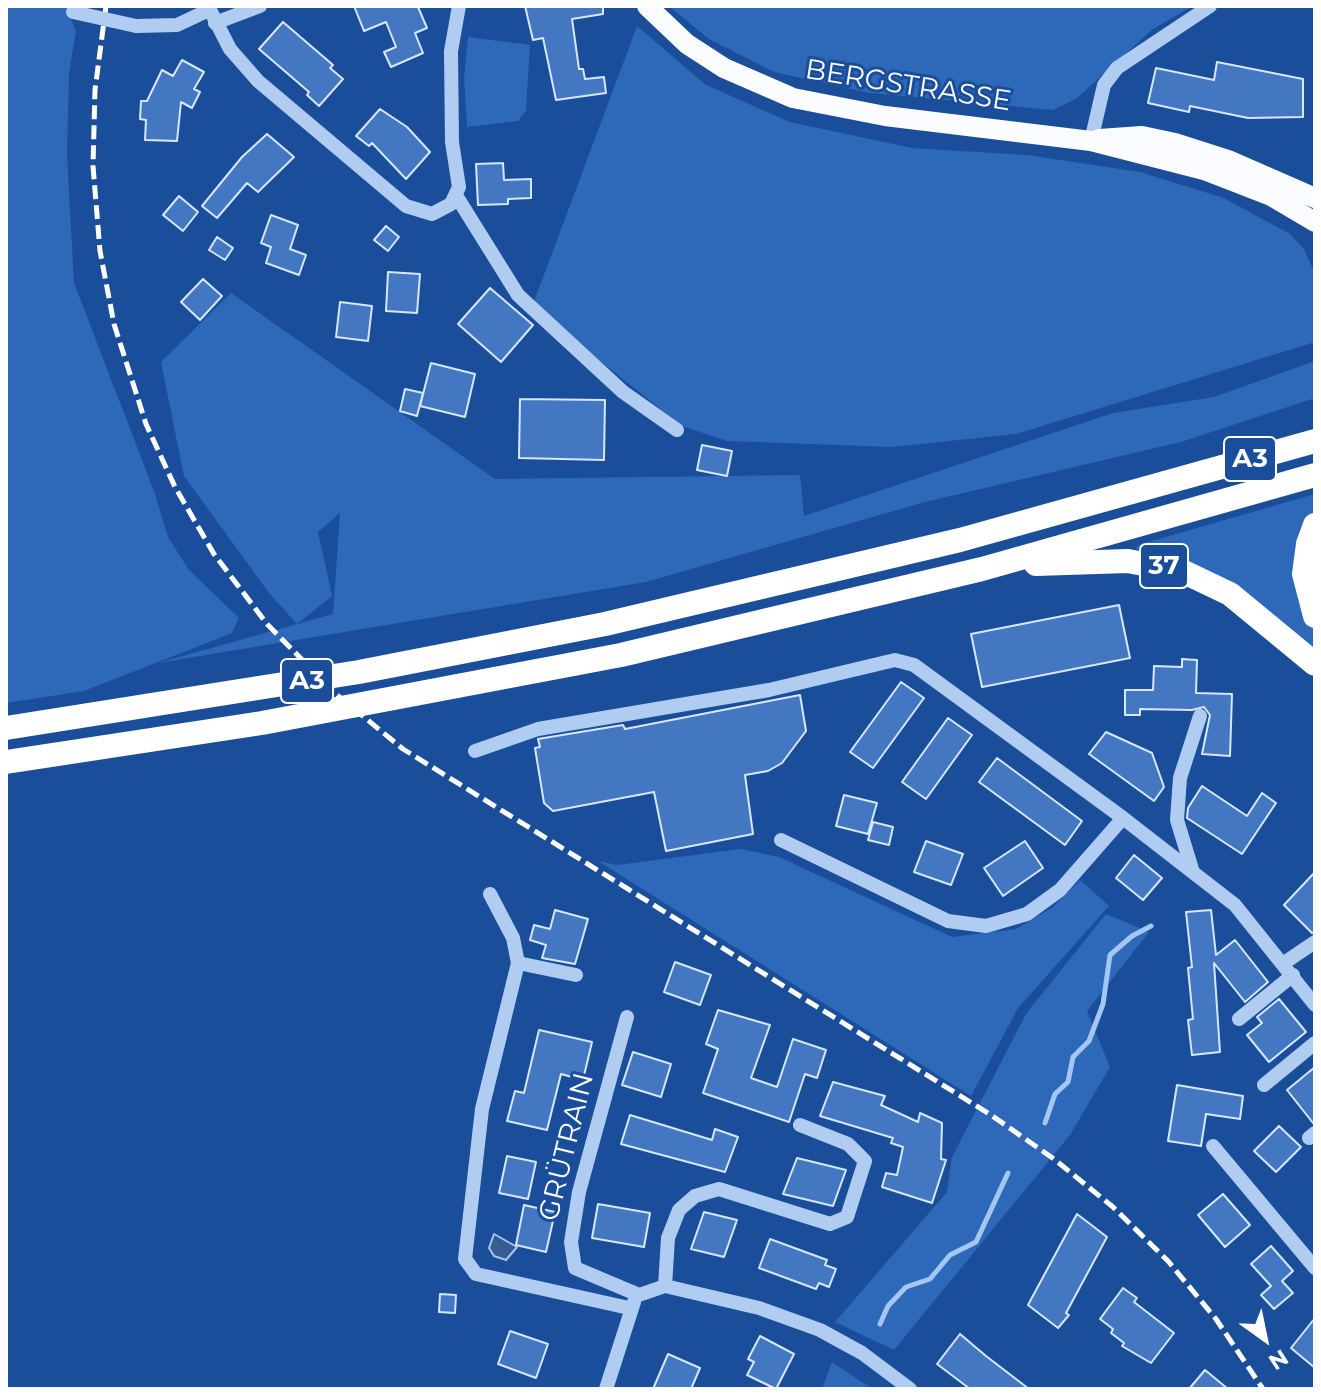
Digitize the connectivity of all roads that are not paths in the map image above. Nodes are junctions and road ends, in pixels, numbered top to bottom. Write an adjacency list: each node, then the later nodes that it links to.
1 (260, 6): 6 (street)
2 (459, 6): 8 (street)
3 (647, 6): 7 (main road, BERGSTRASSE)
4 (1210, 6): 7 (street)
5 (66, 9): 6 (street, bridge)
6 (211, 13): 8 (street)
7 (1091, 141): 9 (main road, BERGSTRASSE); 10 (main road, BERGSTRASSE)
8 (457, 197): 12 (street)
9 (1315, 198)
10 (1315, 222)
11 (1315, 425): 15 (highway)
12 (677, 430)
13 (1315, 441): 15 (highway, A3)
14 (1315, 475): 17 (highway, A3)
15 (1186, 478): 21 (highway, A3)
16 (1315, 525): 18 (highway)
17 (982, 569): 19 (highway, 37); 23 (highway, A3)
18 (1315, 616)
19 (1315, 664)
20 (1200, 716): 26 (street)
21 (6, 728)
22 (475, 751): 24 (street)
23 (6, 762)
24 (1123, 818): 25 (street); 26 (street)
25 (781, 840)
26 (1192, 870): 30 (street)
27 (490, 894): 29 (street)
28 (1315, 942): 30 (street)
29 (518, 963): 31 (street); 42 (street)
30 (1288, 969): 32 (street); 34 (street)
31 (576, 975)
32 (1315, 1005)
33 (627, 1017): 41 (street, GRÜTRAIN)
34 (1239, 1019)
35 (1315, 1043): 36 (street)
36 (1264, 1085)
37 (800, 1125): 40 (street)
38 (1213, 1146): 39 (street)
39 (1315, 1268)
40 (665, 1286): 41 (street); 44 (street)
41 (639, 1295): 42 (street)
42 (629, 1308): 43 (street)
43 (606, 1389)
44 (910, 1389)

